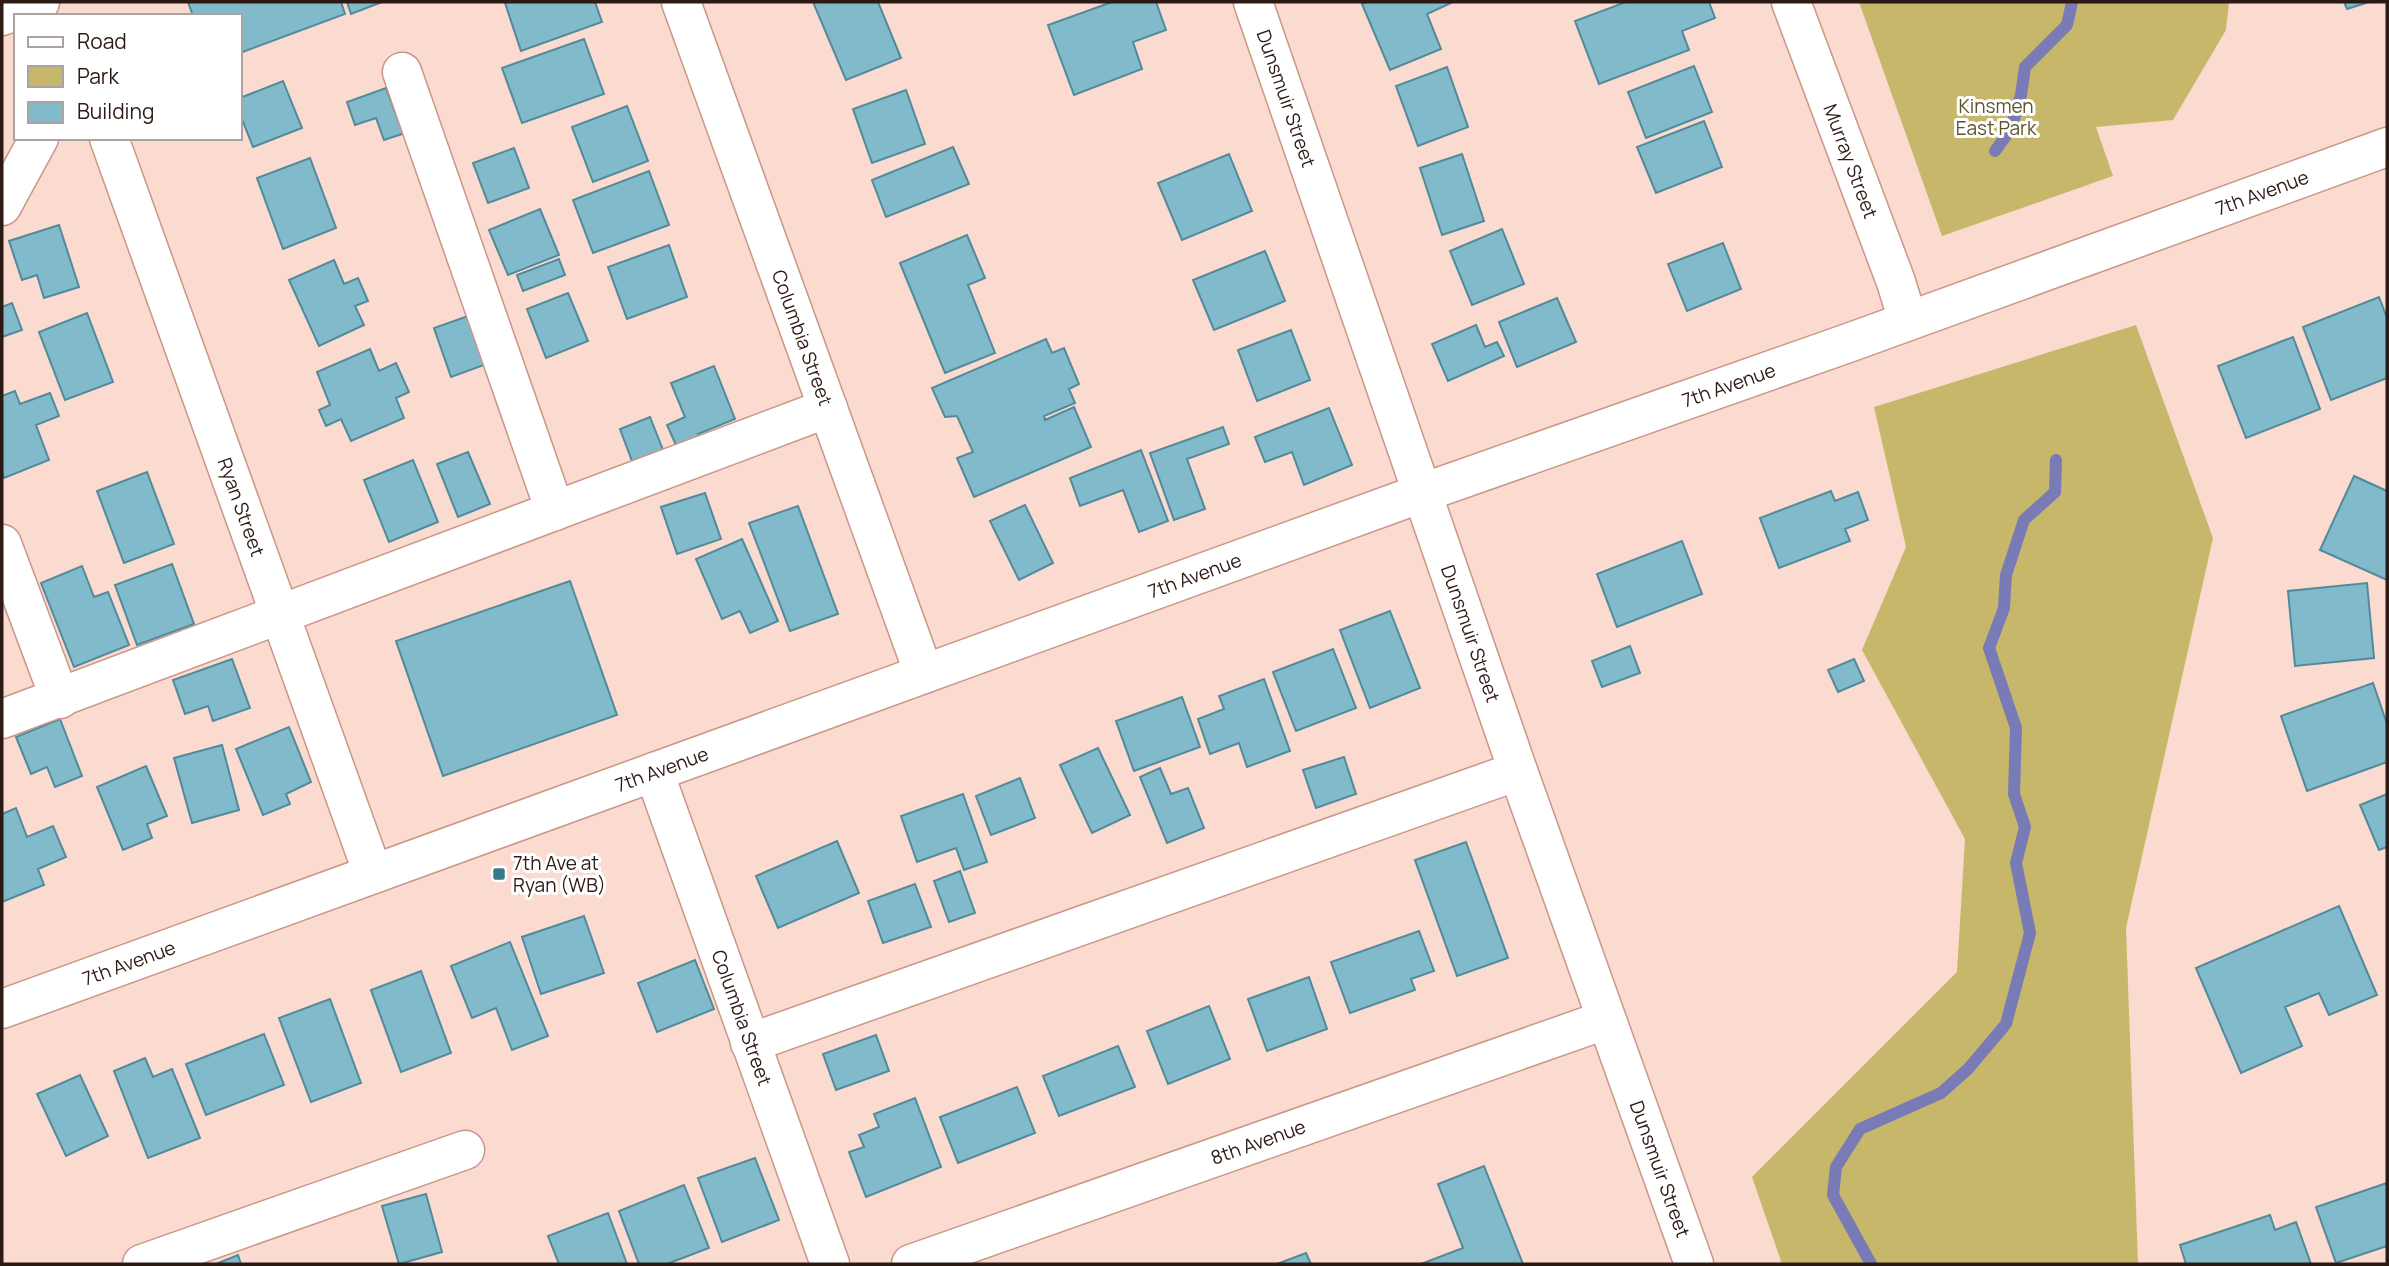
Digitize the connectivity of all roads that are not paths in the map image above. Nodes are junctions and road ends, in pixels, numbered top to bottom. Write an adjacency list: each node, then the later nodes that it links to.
1 (40, 2): 5 (street)
2 (681, 2): 12 (street, Columbia Street)
3 (1253, 2): 13 (street, Dunsmuir Street)
4 (1791, 2): 11 (street, Murray Street)
5 (2, 16)
6 (402, 72): 14 (street)
7 (38, 140): 10 (street)
8 (110, 140): 16 (street, Ryan Street)
9 (2387, 147): 11 (street, 7th Avenue)
10 (2, 206)
11 (1908, 321): 13 (street, 7th Avenue)
12 (828, 408): 14 (street); 17 (street, Columbia Street)
13 (1422, 493): 17 (street, 7th Avenue); 20 (street, Dunsmuir Street)
14 (555, 510): 16 (street)
15 (2, 544): 18 (street)
16 (280, 614): 18 (street); 22 (street, Ryan Street)
17 (924, 674): 21 (street, 7th Avenue)
18 (60, 699): 19 (street)
19 (2, 719)
20 (1518, 771): 24 (street, Dunsmuir Street); 25 (street)
21 (654, 772): 22 (street, 7th Avenue); 25 (street, Columbia Street)
22 (373, 874): 23 (street, 7th Avenue)
23 (2, 1009)
24 (1605, 1020): 29 (street, 8th Avenue); 30 (street, Dunsmuir Street)
25 (750, 1043): 28 (street, Columbia Street)
26 (465, 1150): 27 (street)
27 (142, 1264)
28 (830, 1264)
29 (911, 1264)
30 (1693, 1264)

